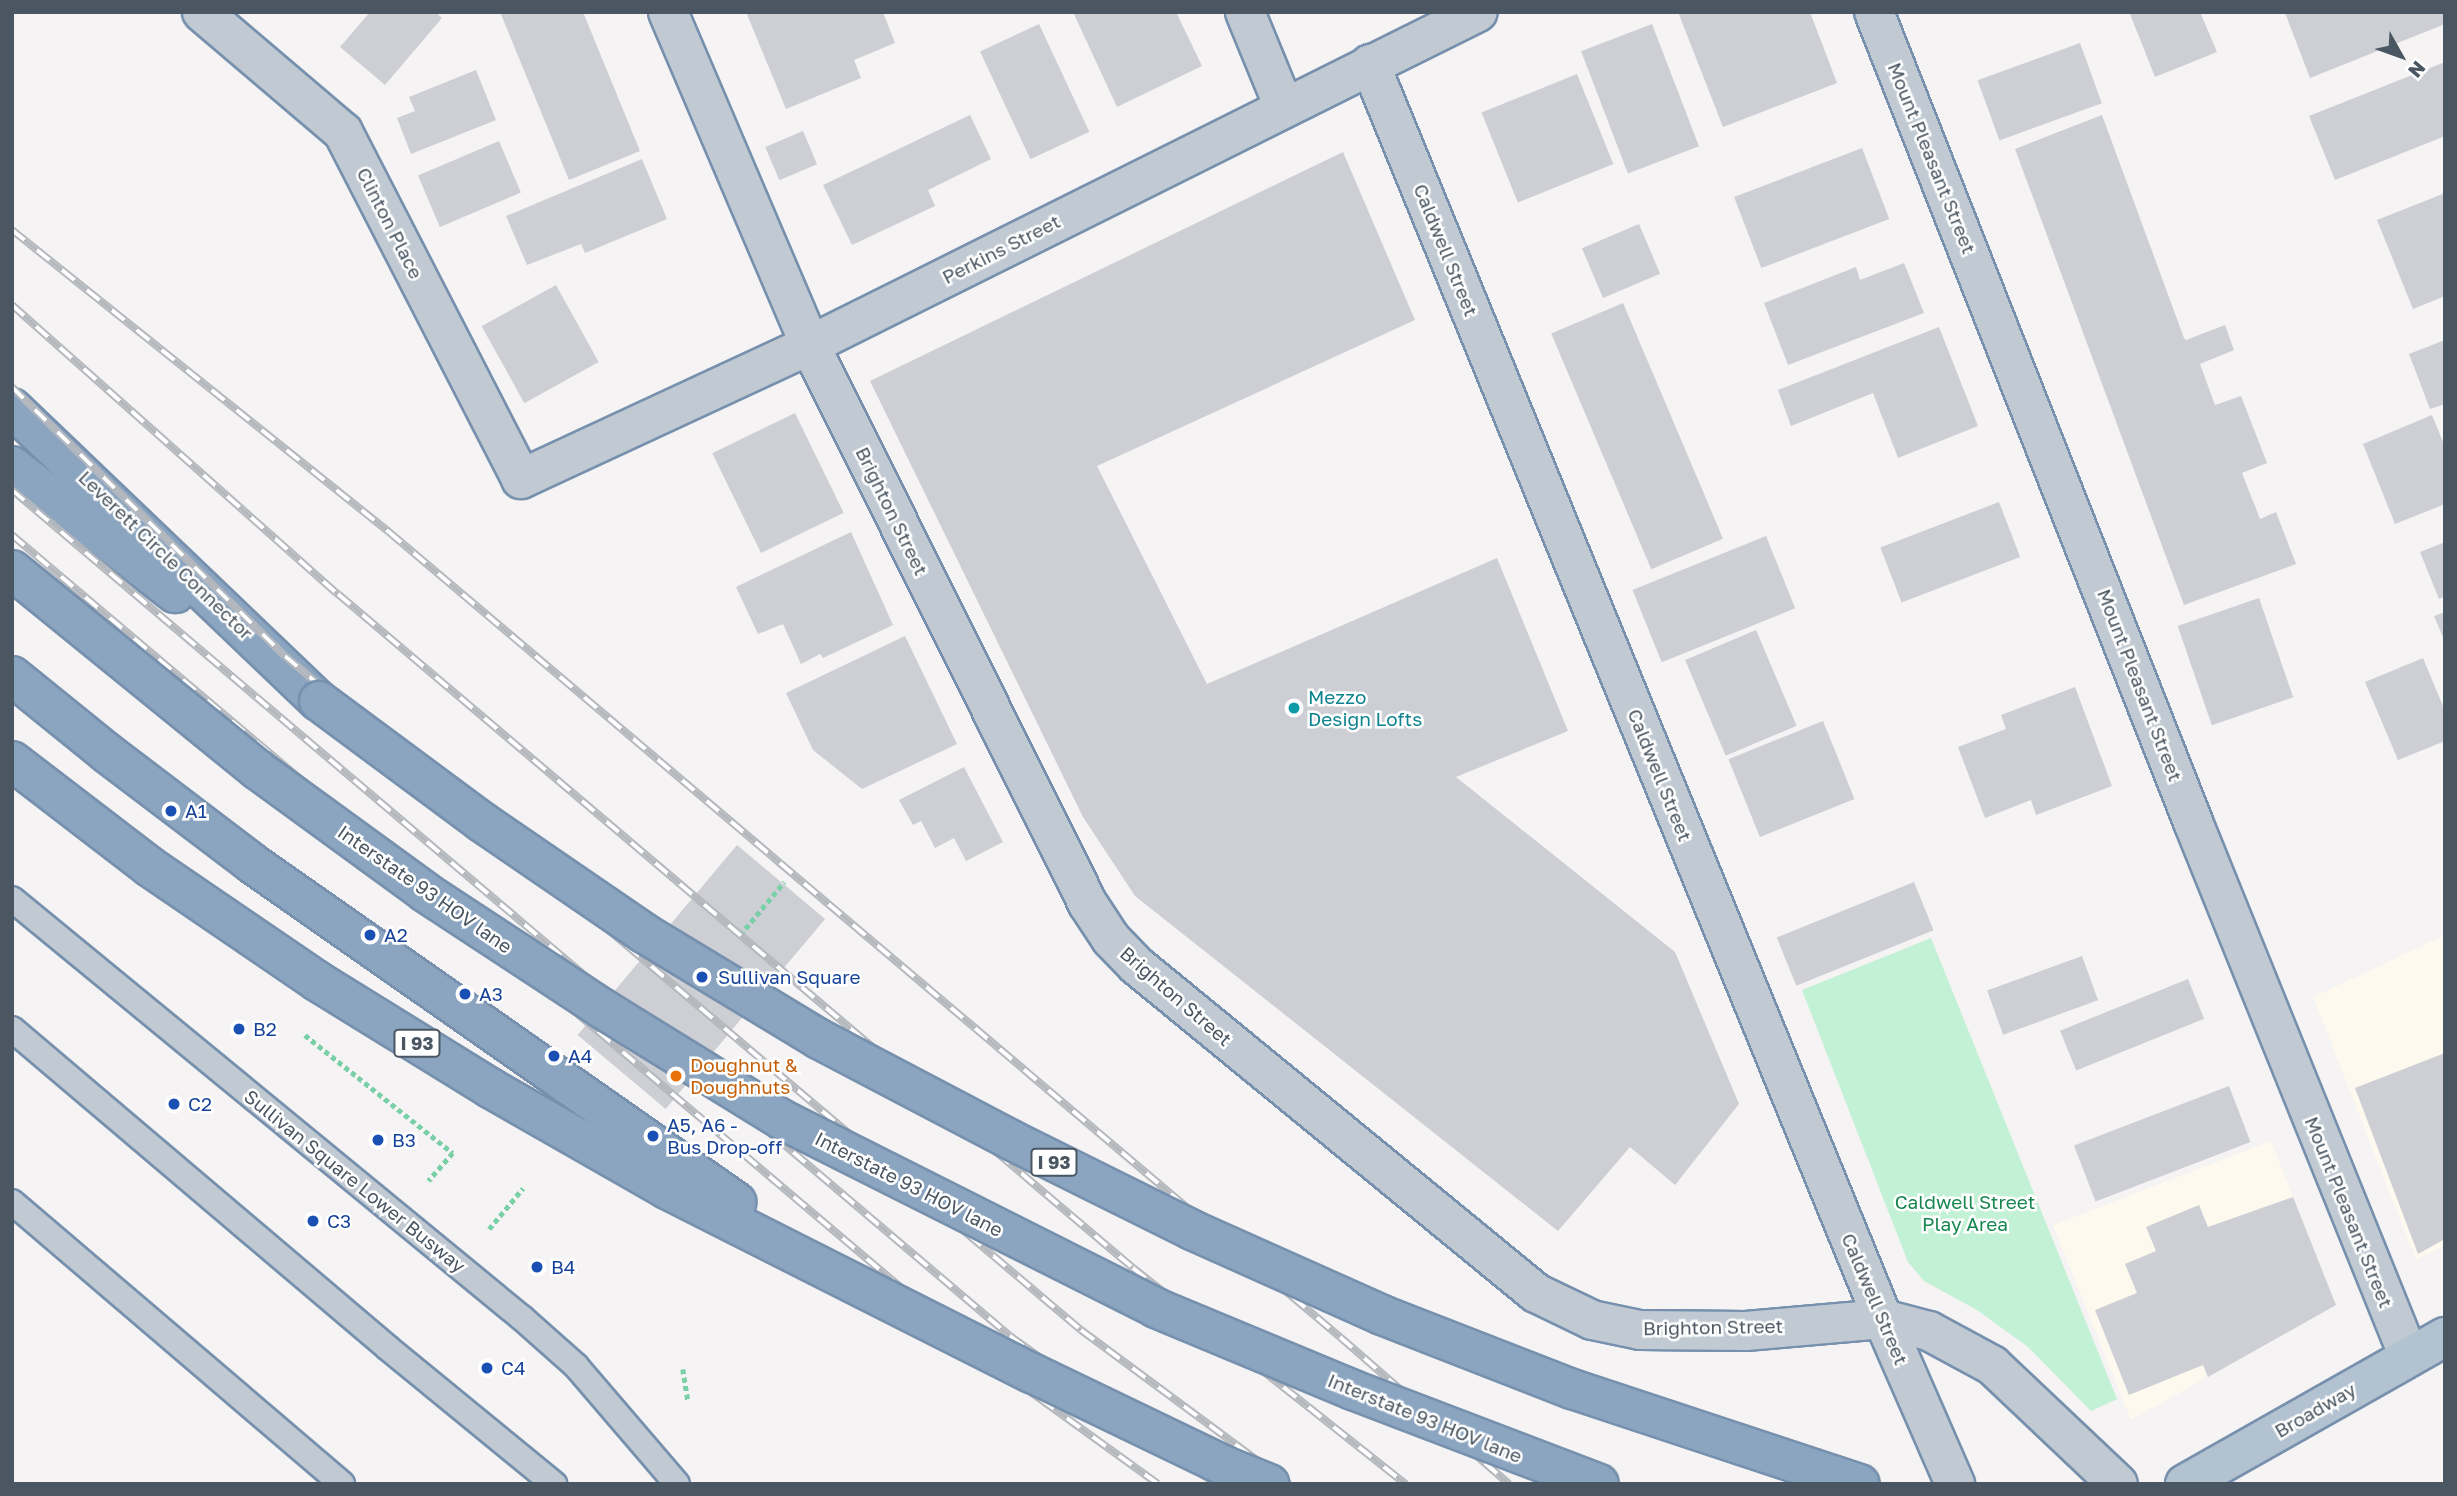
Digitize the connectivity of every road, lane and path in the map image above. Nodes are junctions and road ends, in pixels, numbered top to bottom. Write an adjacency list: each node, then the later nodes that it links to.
1 (202, 12): 11 (street, Clinton Place)
2 (668, 12): 8 (street, Brighton Street)
3 (1245, 12): 7 (street)
4 (1478, 12): 6 (street, Perkins Street)
5 (1874, 12): 26 (street, Mount Pleasant Street)
6 (1370, 64): 7 (street, Perkins Street); 24 (street, Caldwell Street)
7 (1284, 107): 8 (street, Perkins Street)
8 (810, 345): 11 (street, Perkins Street); 24 (street, Brighton Street)
9 (12, 408): 14 (highway, Leverett Circle Connector)
10 (12, 466): 14 (highway, I 93)
11 (521, 479)
12 (12, 570): 33 (highway, Interstate 93 HOV lane, bridge)
13 (12, 676): 23 (highway, bridge)
14 (319, 701): 34 (highway, I 93, bridge)
15 (12, 761): 23 (highway, I 93, bridge)
16 (12, 900): 31 (lane, Sullivan Square Lower Busway)
17 (294, 1026): 19 (path)
18 (12, 1029): 30 (lane)
19 (429, 1181)
20 (523, 1188): 22 (path)
21 (12, 1202): 29 (lane)
22 (489, 1229)
23 (850, 1281): 32 (highway, I 93, bridge)
24 (1883, 1319): 35 (street, Caldwell Street); 36 (street, Brighton Street)
25 (2445, 1337): 26 (main road, Broadway)
26 (2409, 1357): 37 (main road, Broadway)
27 (683, 1369): 28 (path)
28 (688, 1400)
29 (341, 1484)
30 (554, 1484)
31 (677, 1484)
32 (1269, 1484)
33 (1600, 1484)
34 (1860, 1484)
35 (1955, 1484)
36 (2118, 1484)
37 (2185, 1484)

